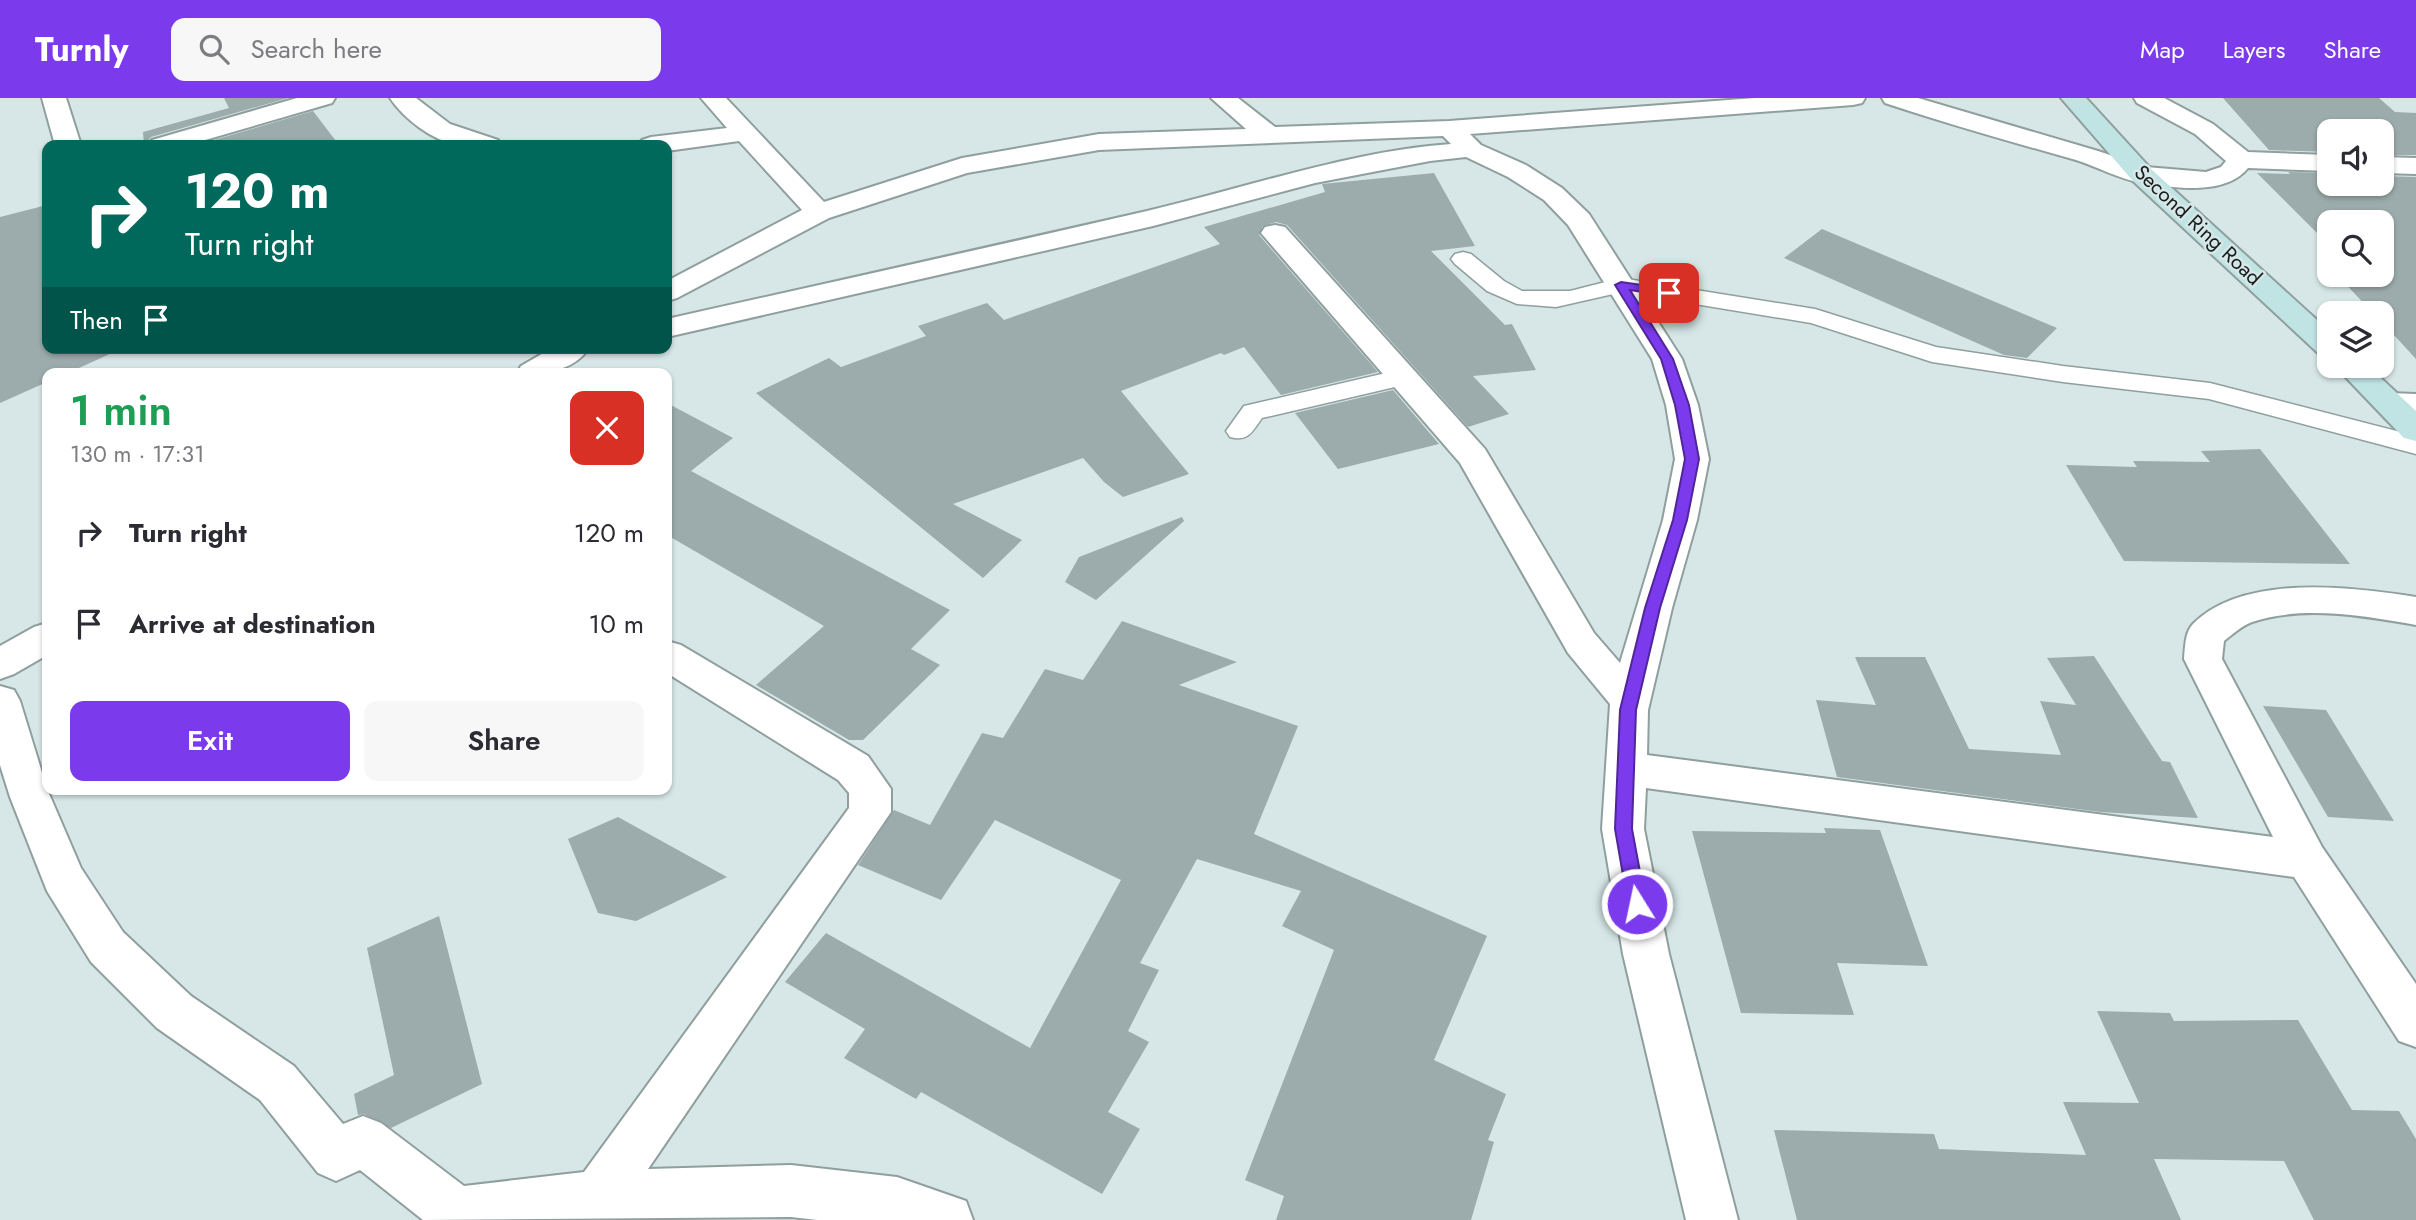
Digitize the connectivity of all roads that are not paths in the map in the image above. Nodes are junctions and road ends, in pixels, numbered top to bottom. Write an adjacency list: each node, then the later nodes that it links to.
1 (54, 98): 14 (street)
2 (323, 98): 15 (street)
3 (402, 98): 16 (street)
4 (713, 98): 11 (street)
5 (1223, 98): 12 (street)
6 (1853, 98): 10 (street)
7 (1894, 98): 22 (street)
8 (2073, 98): 22 (street, Second Ring Road)
9 (2147, 98): 18 (street)
10 (1735, 102): 13 (street)
11 (745, 133): 17 (street); 23 (street)
12 (1269, 136): 13 (street); 23 (street)
13 (1461, 139): 26 (street); 28 (street)
14 (67, 140)
15 (178, 140)
16 (469, 140)
17 (672, 142)
18 (2241, 160): 19 (street); 22 (street)
19 (2317, 163)
20 (2394, 165): 21 (street)
21 (2416, 166)
22 (2142, 175): 29 (street, Second Ring Road)
23 (819, 212): 27 (street)
24 (1275, 233): 32 (street)
25 (1463, 259): 26 (lane)
26 (1621, 285): 37 (lane); 43 (street)
27 (672, 289)
28 (672, 327)
29 (2317, 336)
30 (564, 354): 31 (street)
31 (540, 368)
32 (1403, 377): 35 (lane); 43 (street)
33 (2367, 378): 34 (street)
34 (2403, 403): 36 (street)
35 (1240, 431)
36 (2416, 431)
37 (2416, 445)
38 (2416, 611): 45 (street)
39 (42, 640): 41 (street)
40 (672, 658): 47 (street)
41 (0, 664)
42 (0, 701): 47 (street)
43 (1630, 701): 44 (street)
44 (1626, 769): 45 (street); 49 (street)
45 (2307, 860): 46 (street)
46 (2416, 1026)
47 (589, 1208): 48 (street)
48 (947, 1220)
49 (1712, 1220)

